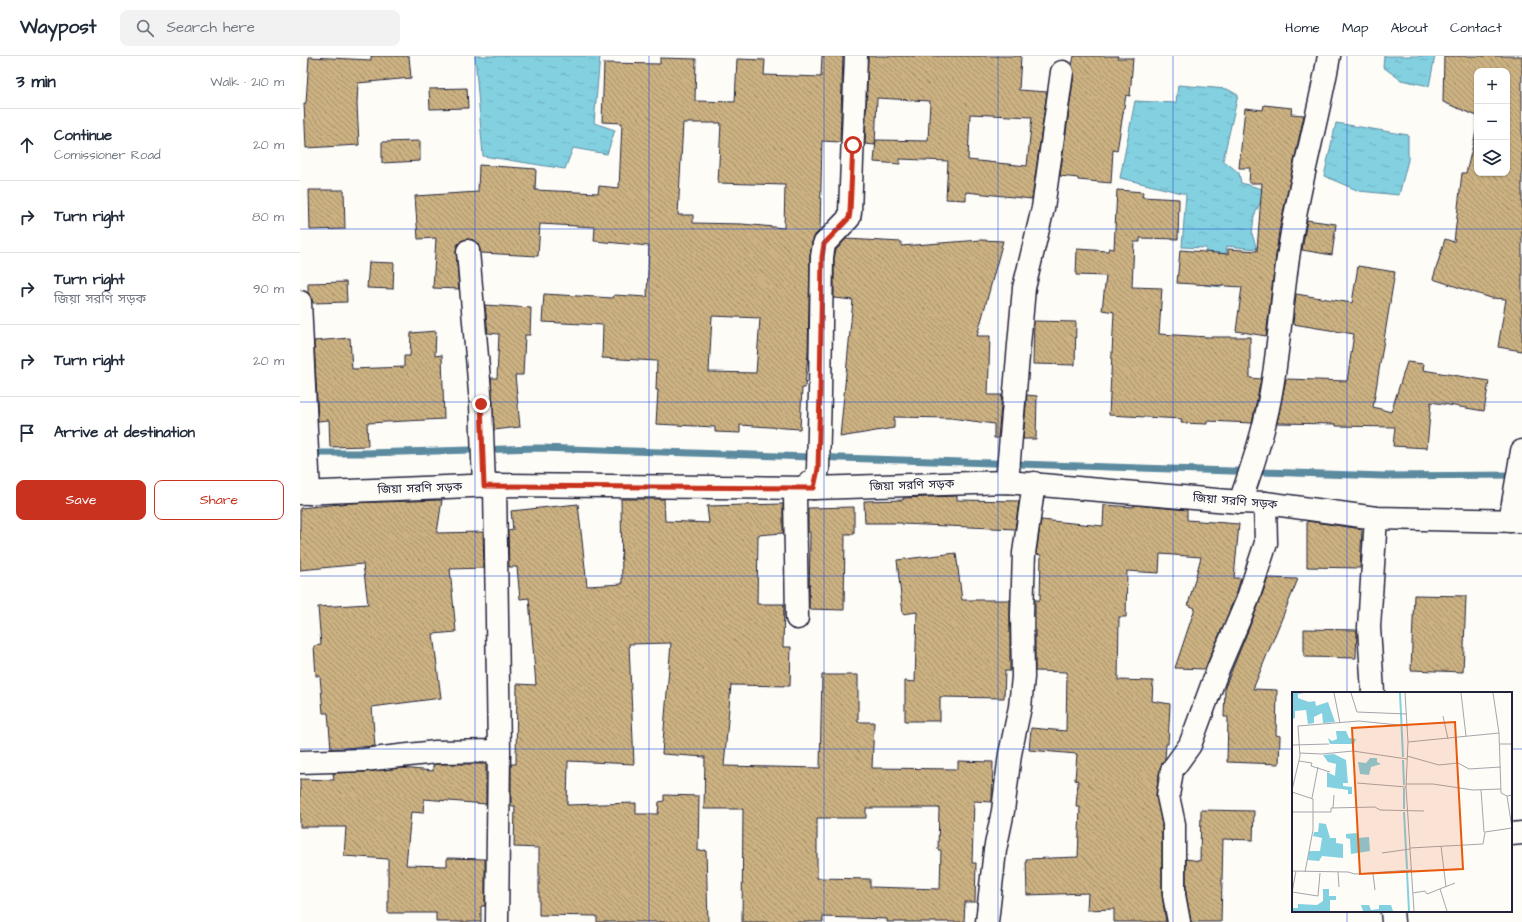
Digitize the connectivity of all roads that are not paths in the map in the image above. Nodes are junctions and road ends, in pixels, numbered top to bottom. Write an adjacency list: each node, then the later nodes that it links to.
1 (856, 56): 10 (street)
2 (1329, 56): 12 (street)
3 (1062, 72): 7 (street)
4 (468, 251): 9 (street)
5 (300, 302): 11 (street)
6 (1522, 451): 15 (street)
7 (1007, 482): 8 (street, জিয়া সরণি সড়ক); 10 (street, জিয়া সরণি সড়ক)
8 (1034, 483): 12 (street, জিয়া সরণি সড়ক); 24 (street)
9 (489, 485): 10 (street, জিয়া সরণি সড়ক); 11 (street, জিয়া সরণি সড়ক); 18 (street)
10 (808, 488): 16 (street)
11 (305, 493)
12 (1240, 502): 13 (street, জিয়া সরণি সড়ক)
13 (1265, 503): 14 (street, জিয়া সরণি সড়ক); 25 (street)
14 (1376, 518): 15 (street, জিয়া সরণি সড়ক); 17 (street)
15 (1516, 521)
16 (797, 618)
17 (1373, 692)
18 (499, 750): 19 (street); 23 (street)
19 (300, 762)
20 (1522, 833): 21 (street)
21 (1512, 834)
22 (1392, 912): 26 (street)
23 (497, 922)
24 (986, 922)
25 (1179, 922)
26 (1393, 922)

